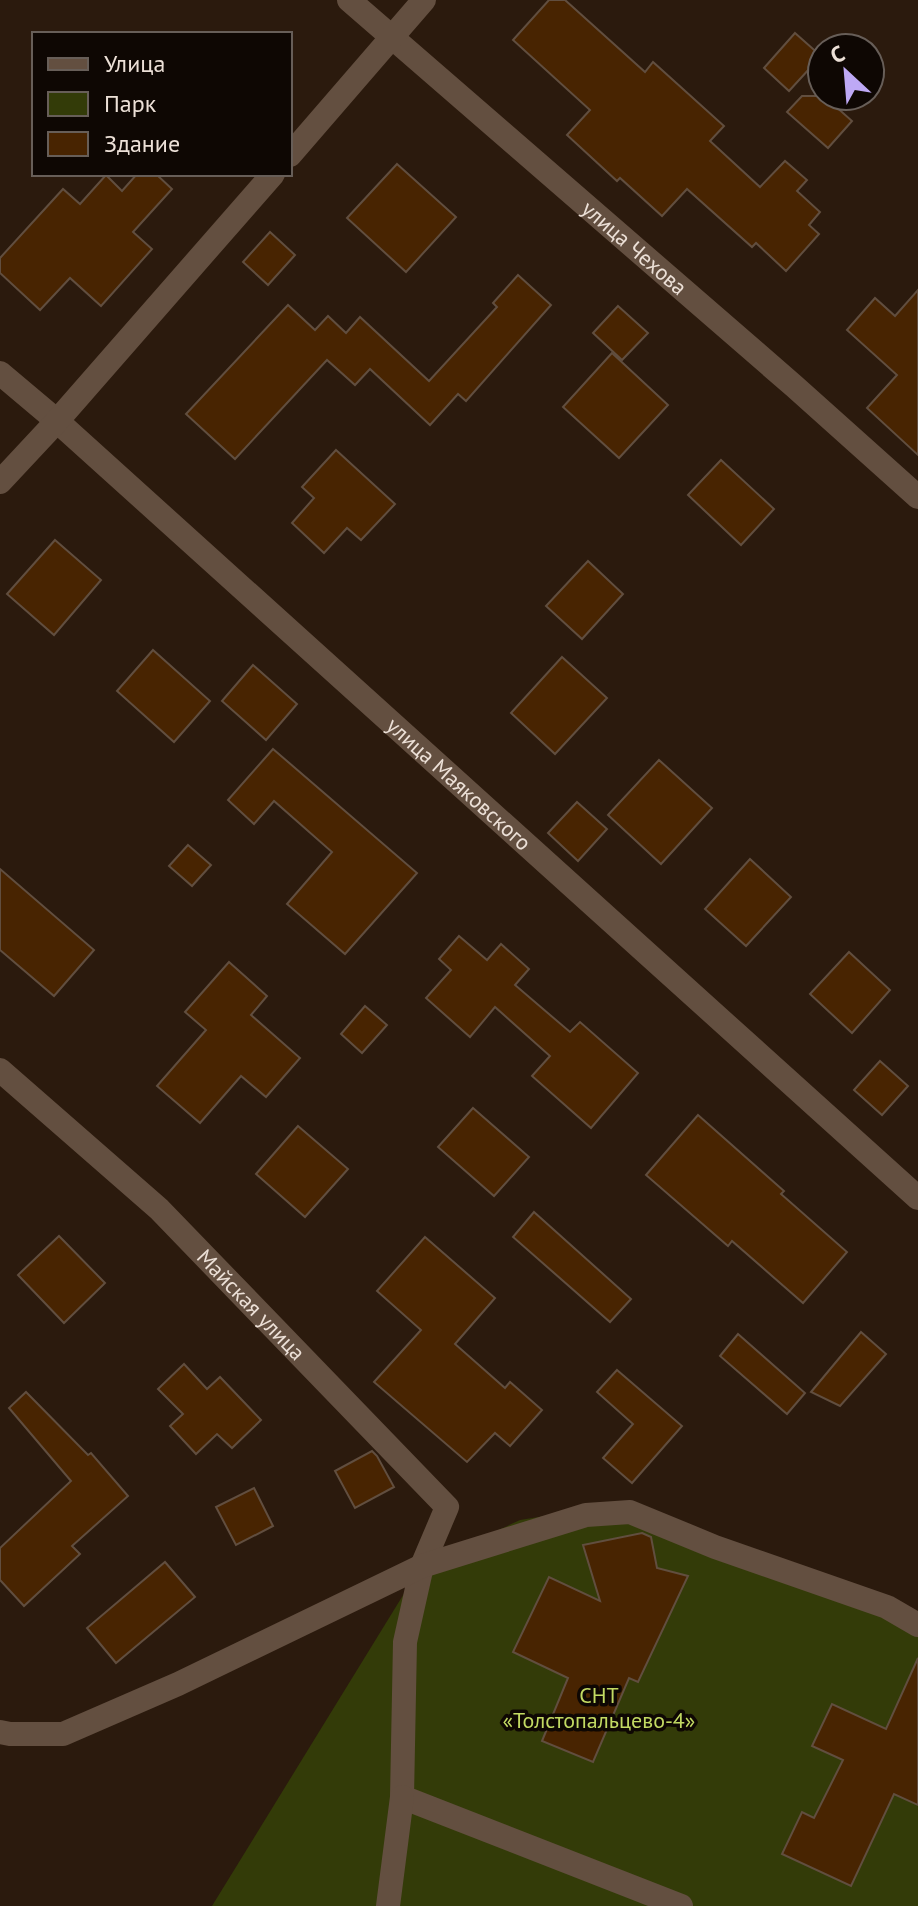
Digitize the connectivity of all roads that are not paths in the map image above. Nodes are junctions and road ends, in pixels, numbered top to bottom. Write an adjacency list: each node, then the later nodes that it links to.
1 (349, 0): 3 (street, улица Чехова)
2 (424, 0): 3 (street)
3 (392, 38): 4 (street); 9 (street, улица Чехова)
4 (292, 153)
5 (271, 176): 7 (street)
6 (0, 373): 7 (street, улица Маяковского)
7 (57, 421): 8 (street); 11 (street, улица Маяковского)
8 (0, 482)
9 (918, 497)
10 (0, 1070): 12 (street, Майская улица)
11 (918, 1198)
12 (422, 1566): 13 (street); 14 (street); 15 (street)
13 (918, 1625)
14 (0, 1732)
15 (402, 1797): 16 (street); 17 (street)
16 (388, 1906)
17 (681, 1906)

